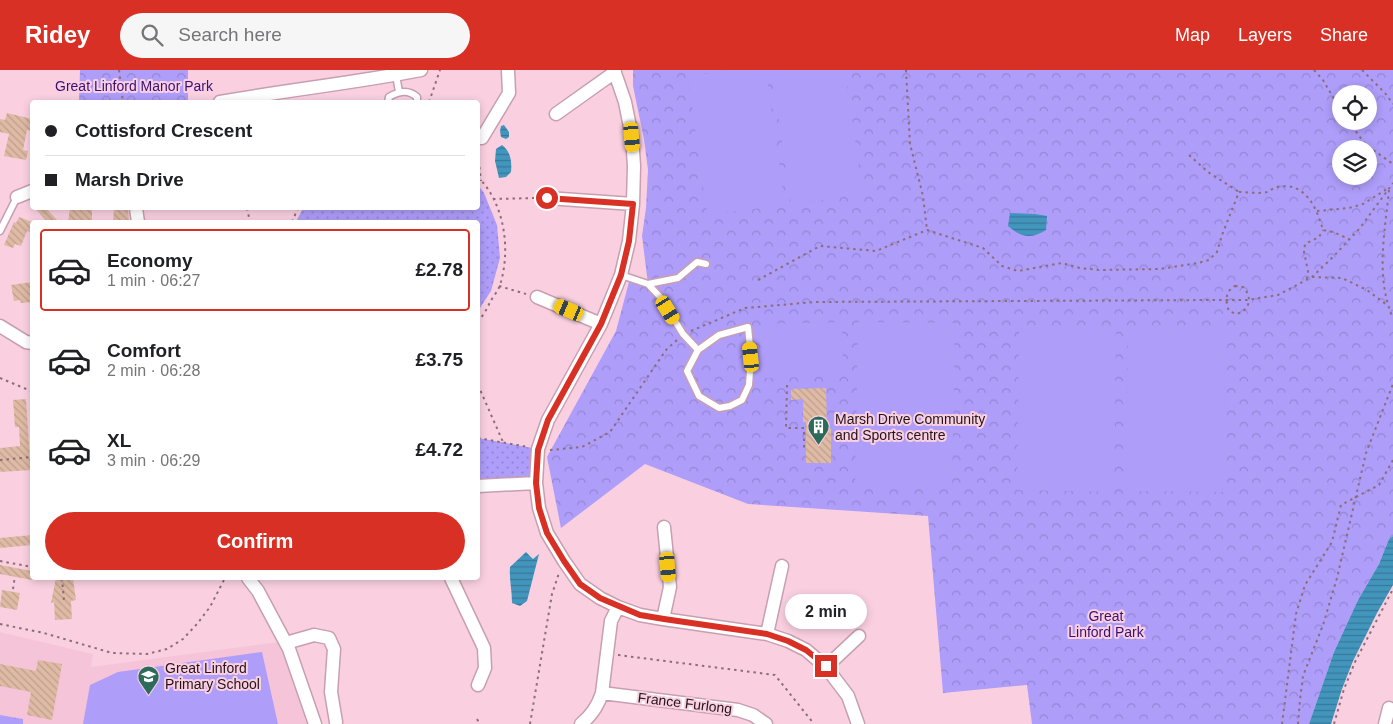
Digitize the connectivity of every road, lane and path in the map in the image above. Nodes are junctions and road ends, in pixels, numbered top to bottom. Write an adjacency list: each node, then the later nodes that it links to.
1 (119, 70): 13 (path)
2 (421, 70): 9 (street)
3 (440, 70): 17 (path)
4 (508, 70): 21 (street)
5 (906, 70): 35 (path)
6 (1314, 70): 11 (path)
7 (1362, 70): 18 (path)
8 (615, 71): 19 (street); 33 (street)
9 (396, 75): 10 (lane); 12 (street)
10 (399, 92): 15 (lane); 16 (lane)
11 (1332, 96)
12 (275, 98): 14 (street)
13 (122, 100)
14 (248, 100)
15 (388, 100)
16 (417, 100)
17 (430, 100)
18 (1393, 104)
19 (556, 114)
20 (1355, 130): 23 (path)
21 (482, 138)
22 (1189, 155): 29 (path)
23 (1393, 164)
24 (480, 172): 25 (path)
25 (481, 181): 32 (path)
26 (1393, 183): 27 (path)
27 (1389, 188): 34 (path); 38 (path); 49 (path)
28 (30, 192): 30 (street)
29 (1239, 192): 34 (path); 35 (path)
30 (17, 197): 37 (lane)
31 (547, 198): 32 (path); 33 (street)
32 (493, 199): 45 (path)
33 (633, 204): 40 (street)
34 (1317, 211): 36 (path)
35 (928, 230): 42 (path)
36 (1323, 230): 38 (path); 43 (path)
37 (0, 231)
38 (1350, 239): 41 (path)
39 (706, 264): 44 (lane)
40 (621, 275): 44 (lane); 52 (street)
41 (1312, 277): 43 (path); 49 (path)
42 (758, 280)
43 (1307, 280): 47 (path)
44 (648, 284): 54 (lane)
45 (499, 286): 46 (path); 51 (path)
46 (537, 297): 52 (street)
47 (1248, 299): 48 (path); 48 (path); 48 (path)
48 (1227, 300): 54 (path)
49 (1387, 305): 50 (path)
50 (1393, 318)
51 (480, 319)
52 (601, 324): 65 (street)
53 (0, 326): 55 (street)
54 (683, 334): 56 (lane); 65 (path)
55 (30, 343)
56 (698, 350): 56 (lane)
57 (0, 378): 60 (path)
58 (1393, 384): 71 (path)
59 (787, 385): 64 (path)
60 (30, 390)
61 (480, 390): 63 (path)
62 (480, 438): 63 (path)
63 (503, 442): 65 (path)
64 (804, 449)
65 (538, 450): 69 (street)
66 (30, 457): 67 (path)
67 (0, 460)
68 (1393, 460): 71 (path)
69 (536, 483): 70 (street); 74 (street)
70 (480, 486)
71 (1356, 497): 107 (path); 108 (path)
72 (664, 527): 86 (street)
73 (0, 561): 75 (path)
74 (564, 561): 85 (street); 102 (path)
75 (30, 566)
76 (782, 566): 88 (street)
77 (15, 576): 82 (path)
78 (62, 580): 84 (path)
79 (224, 580): 87 (path)
80 (250, 580): 90 (street)
81 (452, 580): 93 (street)
82 (13, 589)
83 (1393, 589): 109 (path)
84 (64, 602)
85 (618, 607): 86 (street); 91 (street)
86 (664, 619): 88 (street)
87 (0, 624)
88 (767, 634): 92 (street)
89 (859, 636): 92 (street)
90 (286, 643): 95 (street); 97 (street)
91 (607, 654): 94 (street); 105 (path)
92 (826, 666): 106 (street)
93 (478, 685)
94 (602, 693): 103 (street); 104 (street, France Furlong)
95 (332, 702): 97 (street); 99 (street)
96 (1390, 708): 110 (street)
97 (310, 709): 100 (street)
98 (478, 719): 101 (path)
99 (336, 722)
100 (315, 724)
101 (480, 724)
102 (530, 724)
103 (582, 724)
104 (766, 724)
105 (814, 724)
106 (858, 724)
107 (1282, 724)
108 (1298, 724)
109 (1334, 724)
110 (1385, 724)

